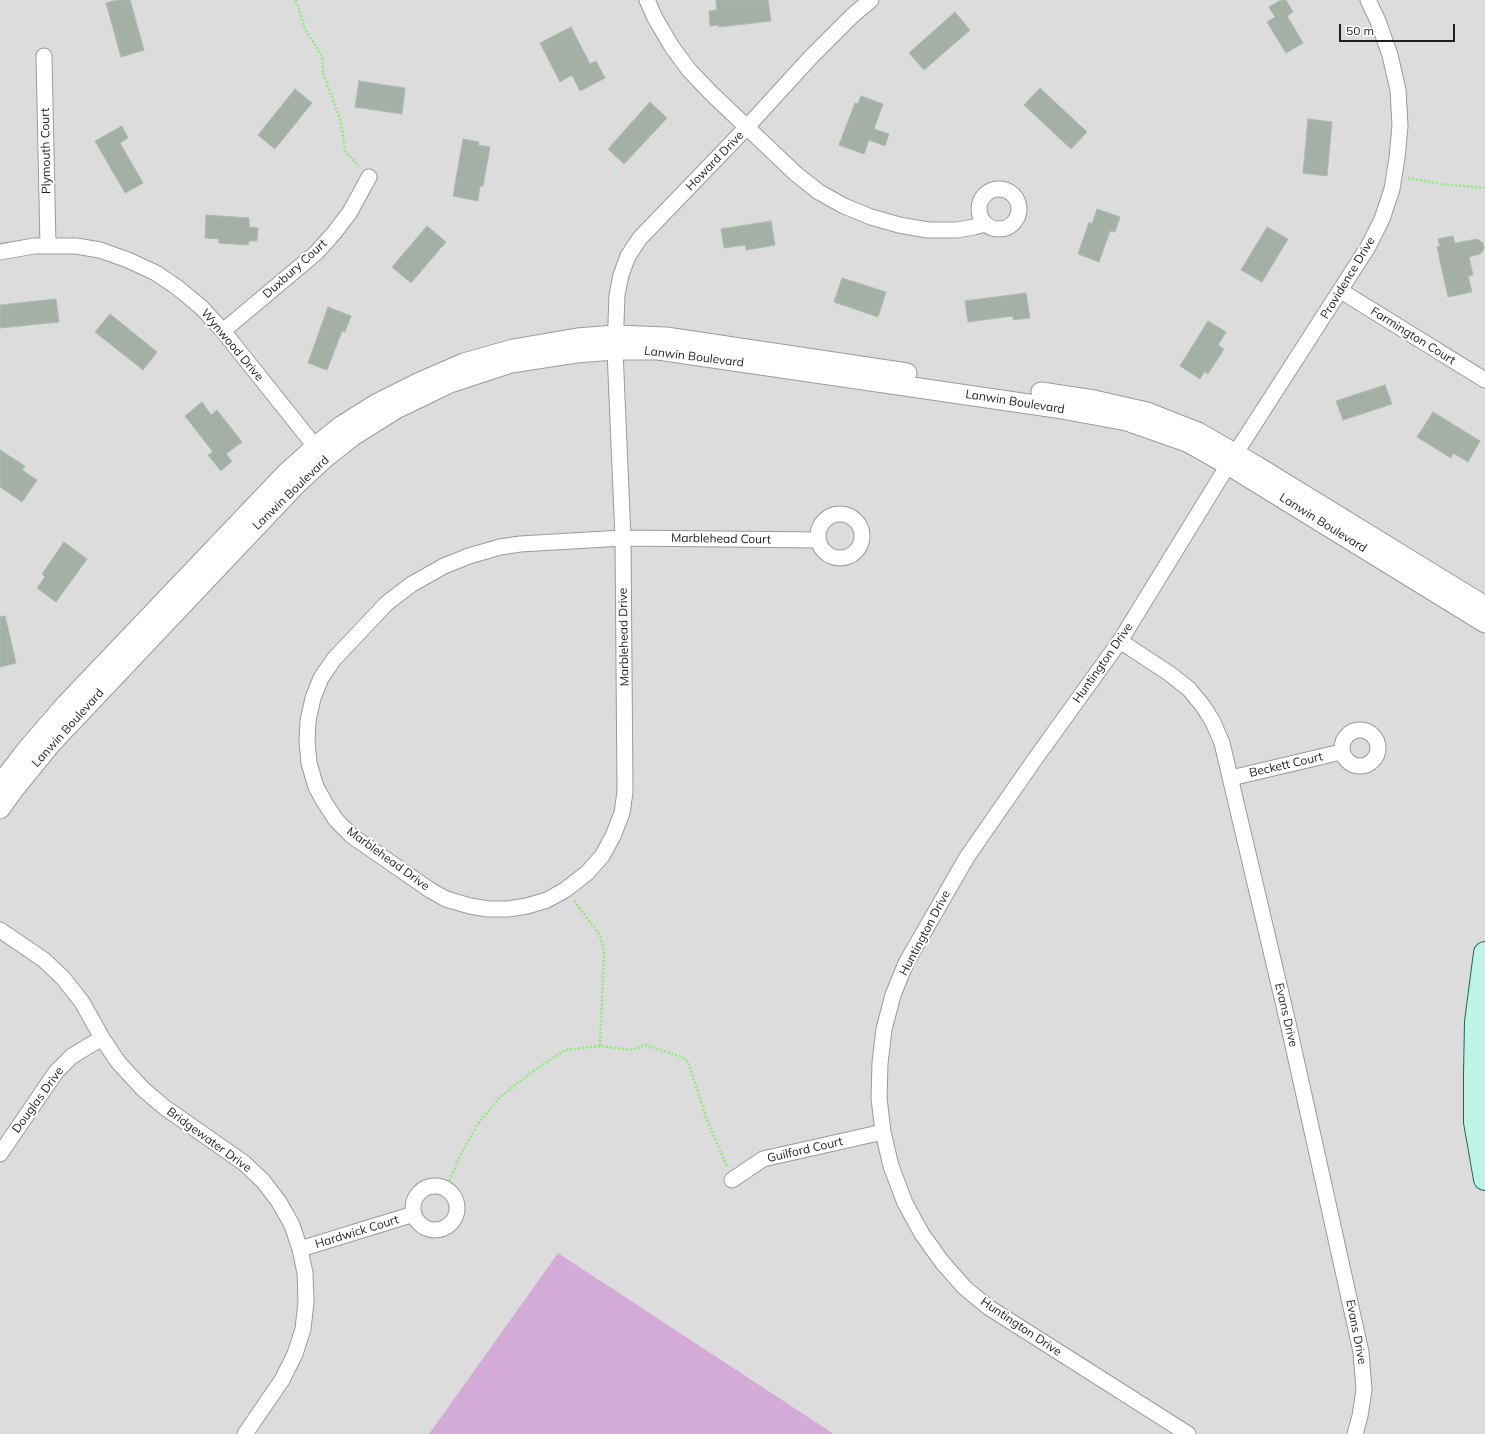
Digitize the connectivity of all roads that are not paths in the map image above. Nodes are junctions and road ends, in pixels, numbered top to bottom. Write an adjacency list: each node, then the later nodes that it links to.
1 (647, 0): 5 (street)
2 (871, 0): 5 (street, Howard Drive)
3 (1368, 0): 10 (street, Providence Drive)
4 (44, 56): 8 (street, Plymouth Court)
5 (747, 127): 7 (street); 12 (street, Howard Drive)
6 (369, 177): 11 (street, Duxbury Court)
7 (985, 224)
8 (48, 245): 9 (street, Wynwood Drive); 11 (street, Wynwood Drive)
9 (0, 252)
10 (1341, 291): 13 (street, Farmington Court); 15 (street, Providence Drive)
11 (223, 331): 14 (street, Wynwood Drive)
12 (615, 342): 14 (street, Lanwin Boulevard); 15 (street, Lanwin Boulevard); 16 (street, Marblehead Drive)
13 (1485, 380)
14 (320, 452): 23 (street, Lanwin Boulevard); 24 (street, Lanwin Boulevard)
15 (1232, 460): 18 (street, Lanwin Boulevard); 19 (street, Lanwin Boulevard); 20 (street, Huntington Drive)
16 (623, 538): 16 (street, Marblehead Drive); 17 (street, Marblehead Court)
17 (818, 540)
18 (1485, 606)
19 (1485, 623)
20 (1120, 641): 22 (street, Evans Drive); 28 (street, Huntington Drive)
21 (1341, 752): 22 (street, Beckett Court)
22 (1231, 778): 36 (street, Evans Drive)
23 (0, 784)
24 (0, 809)
25 (0, 930): 27 (street, Bridgewater Drive)
26 (1485, 953): 30 (main road)
27 (102, 1038): 29 (street, Douglas Drive); 33 (street, Bridgewater Drive)
28 (883, 1132): 31 (street, Guilford Court); 35 (street, Huntington Drive)
29 (0, 1154)
30 (1485, 1179)
31 (732, 1180)
32 (414, 1214): 32 (street, Hardwick Court); 33 (street, Hardwick Court)
33 (300, 1249): 34 (street, Bridgewater Drive)
34 (245, 1434)
35 (1188, 1434)
36 (1355, 1434)

